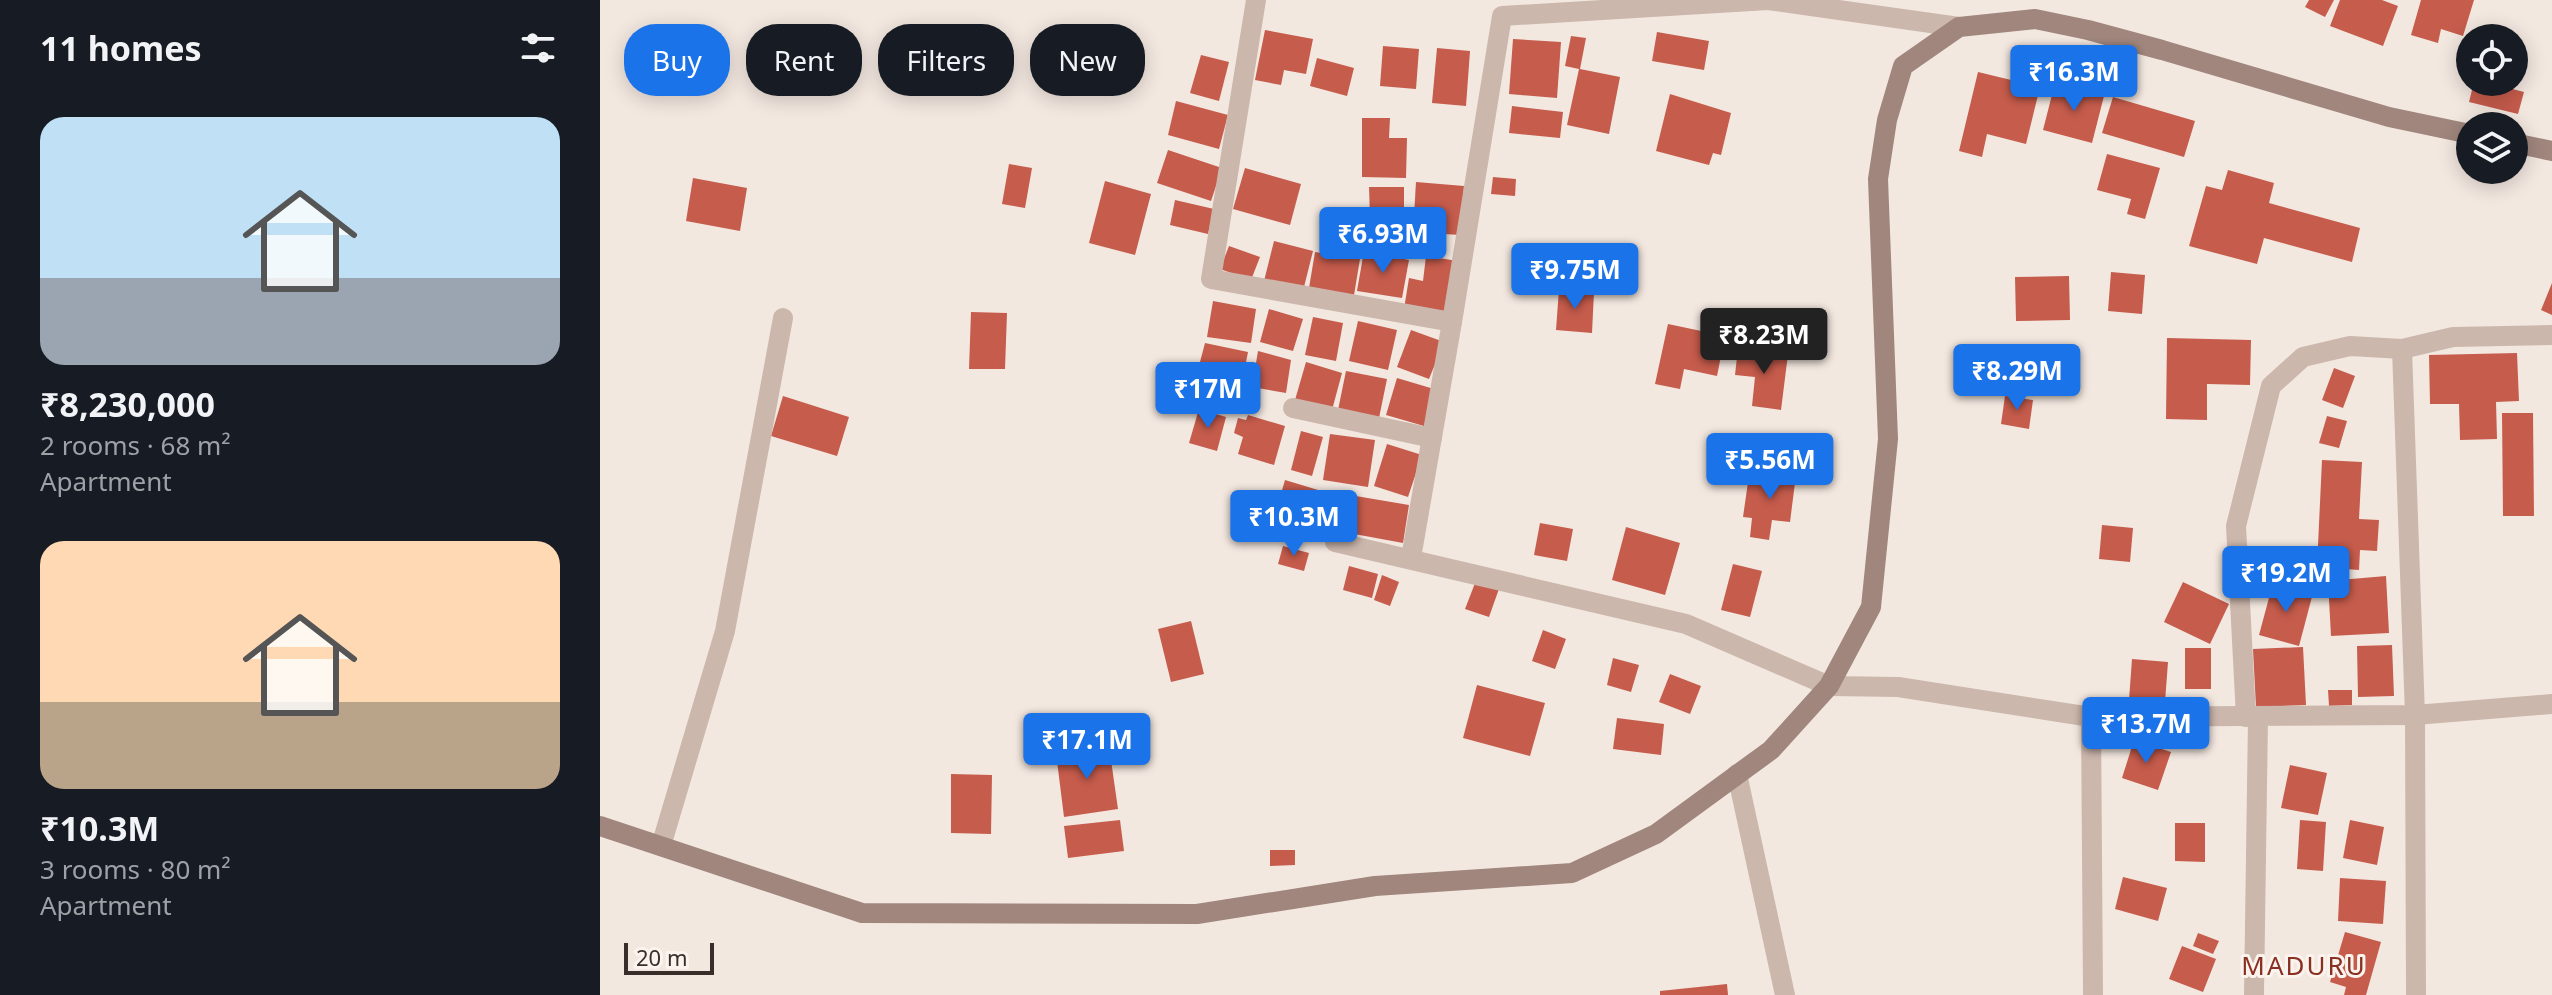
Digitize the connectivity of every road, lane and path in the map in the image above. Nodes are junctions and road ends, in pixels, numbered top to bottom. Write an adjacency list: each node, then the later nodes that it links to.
1 (1256, 0): 9 (street)
2 (1768, 0): 3 (street); 4 (street)
3 (1501, 8): 9 (street)
4 (1959, 27): 5 (main road); 16 (main road)
5 (2456, 131)
6 (2528, 146): 7 (main road)
7 (2552, 151)
8 (783, 318): 23 (street)
9 (1452, 322): 13 (street)
10 (2552, 335): 11 (street)
11 (2402, 349): 18 (street); 20 (street)
12 (1293, 408): 13 (street)
13 (1432, 438): 15 (street)
14 (1335, 542): 15 (street)
15 (1411, 558): 16 (street)
16 (1829, 686): 19 (street); 21 (main road)
17 (2552, 704): 18 (street)
18 (2415, 715): 20 (street); 27 (street)
19 (2091, 717): 20 (street); 25 (street)
20 (2252, 717): 26 (street)
21 (1737, 774): 23 (main road); 24 (street)
22 (600, 826): 23 (main road)
23 (661, 846)
24 (1785, 995)
25 (2093, 995)
26 (2254, 995)
27 (2416, 995)

